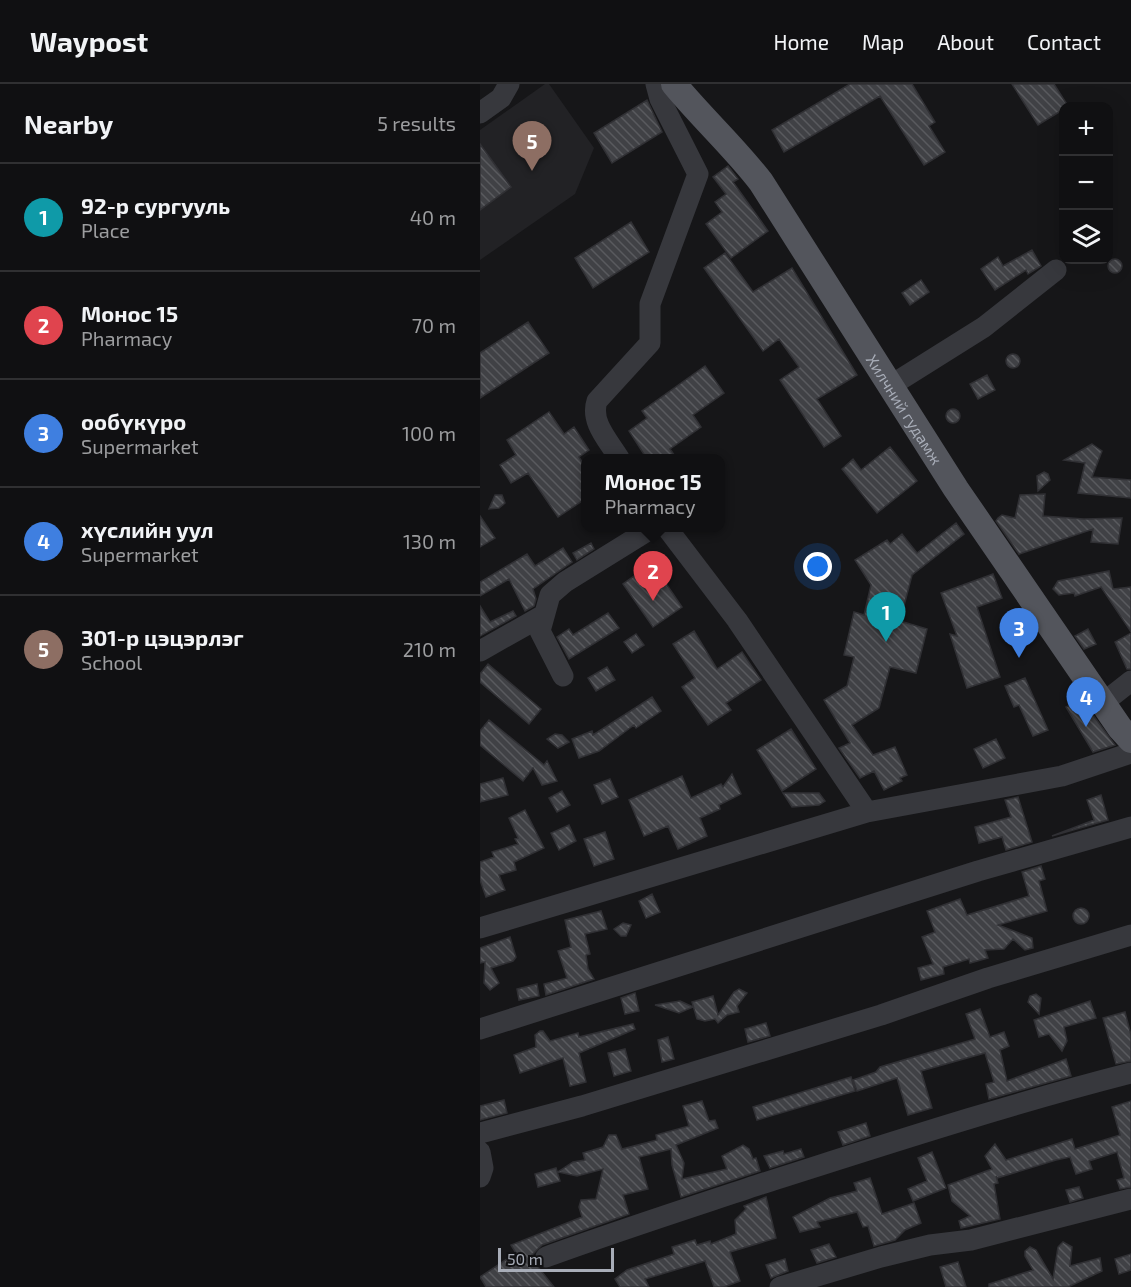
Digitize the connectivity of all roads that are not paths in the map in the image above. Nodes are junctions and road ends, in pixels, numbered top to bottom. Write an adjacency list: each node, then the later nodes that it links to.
1 (509, 84): 4 (street)
2 (656, 84): 7 (street)
3 (674, 84): 6 (main road, Хилчний гудамж)
4 (480, 113)
5 (1056, 270): 6 (street)
6 (890, 386): 14 (main road, Хилчний гудамж)
7 (616, 454)
8 (646, 532): 10 (street)
9 (671, 532): 17 (street)
10 (542, 616): 11 (street); 12 (street)
11 (480, 651)
12 (563, 676)
13 (1131, 681): 14 (street)
14 (1103, 703): 15 (main road, Хилчний гудамж)
15 (1131, 740)
16 (1131, 753): 17 (street)
17 (867, 812): 19 (street)
18 (1131, 827): 21 (street)
19 (480, 928)
20 (1131, 935): 23 (street)
21 (480, 1029)
22 (1131, 1073): 27 (street)
23 (480, 1133)
24 (480, 1152): 25 (street)
25 (480, 1177)
26 (1131, 1199): 28 (street)
27 (546, 1257)
28 (780, 1287)

